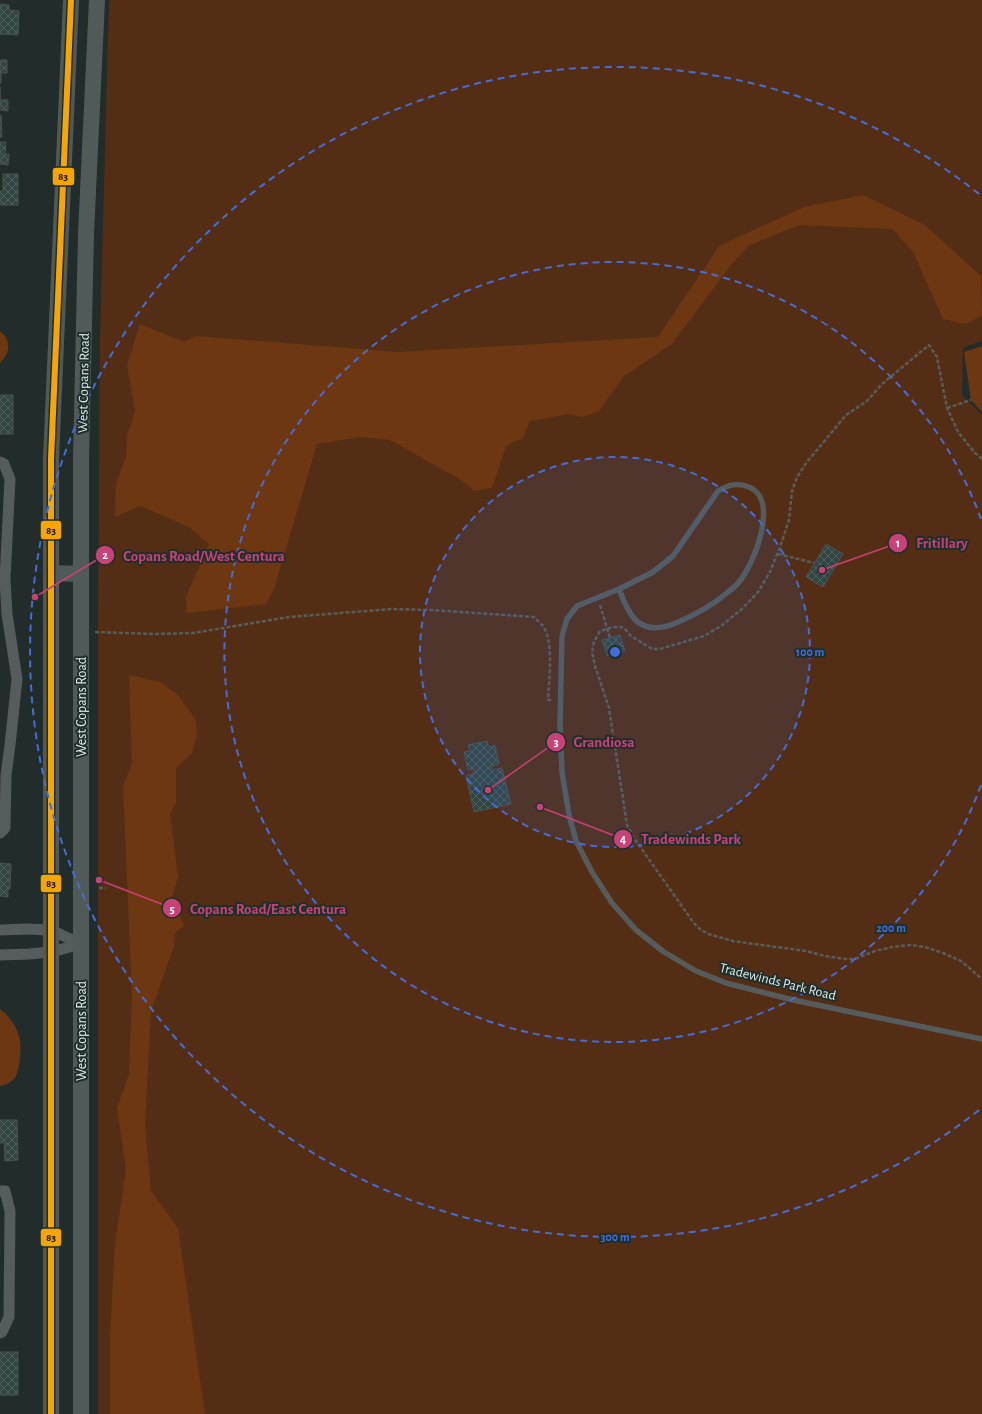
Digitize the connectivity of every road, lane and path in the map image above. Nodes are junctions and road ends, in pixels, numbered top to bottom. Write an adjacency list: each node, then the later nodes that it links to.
1 (71, 0): 9 (main road, West Copans Road)
2 (97, 0): 10 (main road, West Copans Road)
3 (971, 400): 4 (path)
4 (947, 408): 5 (path); 7 (path)
5 (982, 460)
6 (0, 462): 17 (street)
7 (778, 554): 8 (path); 14 (path)
8 (814, 563)
9 (51, 574): 10 (main road); 21 (main road, West Copans Road)
10 (81, 574): 13 (main road, West Copans Road)
11 (619, 589): 11 (lane, Tradewinds Park Road); 12 (lane, Tradewinds Park Road)
12 (597, 597): 14 (path); 16 (lane, Tradewinds Park Road)
13 (81, 623): 16 (path); 22 (main road, West Copans Road)
14 (607, 628): 15 (path); 25 (path)
15 (610, 638)
16 (560, 701): 26 (lane, Tradewinds Park Road)
17 (3, 831)
18 (99, 888): 19 (path)
19 (106, 888)
20 (0, 930): 21 (street)
21 (51, 930): 22 (street); 23 (main road, West Copans Road)
22 (81, 944): 23 (street); 30 (main road, West Copans Road)
23 (51, 952): 24 (street); 29 (main road, West Copans Road)
24 (0, 954)
25 (982, 979)
26 (982, 1038)
27 (3, 1191): 28 (street)
28 (1, 1332)
29 (51, 1414)
30 (81, 1414)

